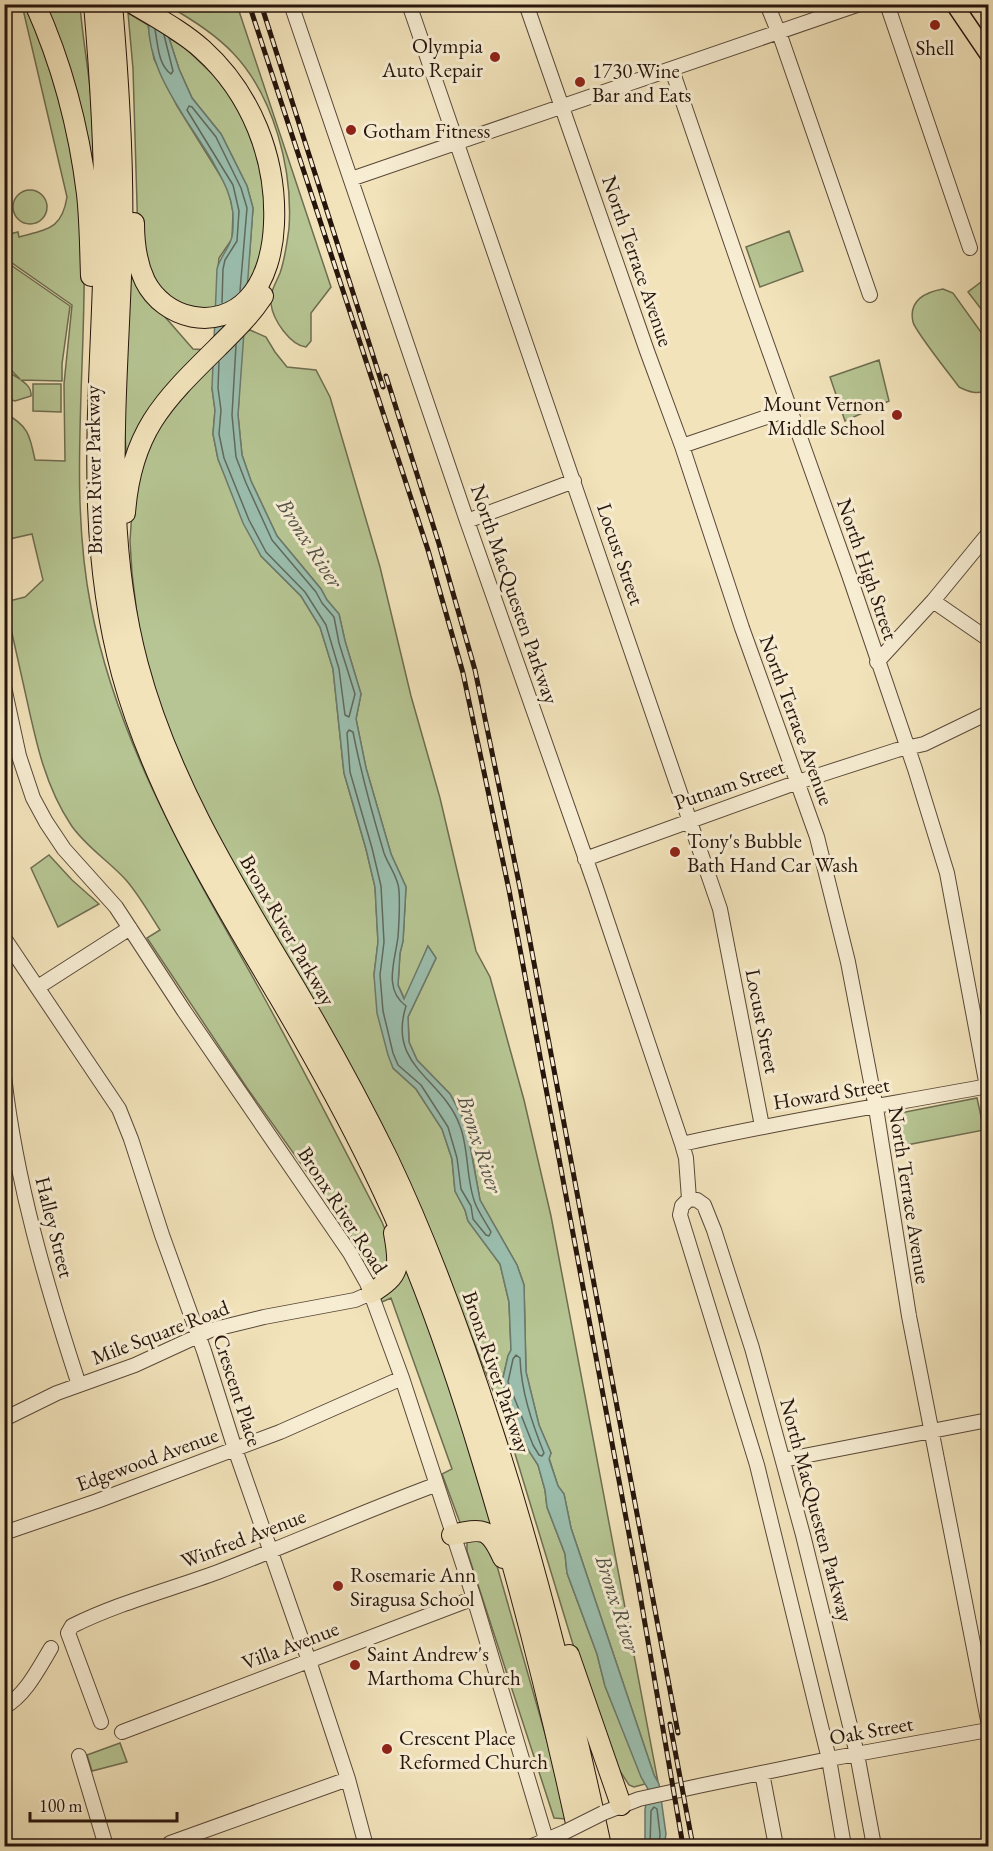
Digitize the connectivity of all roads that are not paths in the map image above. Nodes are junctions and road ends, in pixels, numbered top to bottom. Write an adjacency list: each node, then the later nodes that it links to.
1 (35, 4): 23 (highway)
2 (94, 4): 23 (highway, Bronx River Parkway)
3 (112, 4): 15 (highway, Bronx River Parkway)
4 (134, 4): 13 (highway)
5 (153, 4): 13 (highway)
6 (291, 4): 20 (street, North MacQuesten Parkway)
7 (409, 4): 19 (street, Locust Street)
8 (526, 4): 18 (street, North Terrace Avenue)
9 (767, 4): 14 (street)
10 (860, 4): 14 (street)
11 (887, 4): 21 (street)
12 (954, 4): 16 (main road)
13 (182, 28): 15 (highway); 29 (highway)
14 (779, 33): 17 (street); 22 (street)
15 (116, 45): 29 (highway, Bronx River Parkway)
16 (988, 54)
17 (672, 70): 18 (street); 24 (street, North High Street)
18 (562, 108): 19 (street); 25 (street, North Terrace Avenue)
19 (458, 143): 20 (street); 26 (street, Locust Street)
20 (351, 179): 27 (street, North MacQuesten Parkway)
21 (970, 248)
22 (870, 295)
23 (99, 361): 47 (highway, Bronx River Parkway)
24 (790, 409): 25 (street); 32 (street, North High Street)
25 (682, 446): 36 (street, North Terrace Avenue)
26 (574, 481): 27 (street); 37 (street, Locust Street)
27 (467, 521): 38 (street, North MacQuesten Parkway)
28 (988, 534): 30 (street)
29 (120, 579): 62 (highway, Bronx River Parkway)
30 (933, 601): 31 (street); 32 (street)
31 (988, 639)
32 (878, 662): 35 (street, North High Street)
33 (4, 687): 39 (street, Bronx River Road)
34 (988, 713): 35 (street, Putnam Street)
35 (908, 748): 36 (street, Putnam Street); 43 (street, North High Street)
36 (798, 782): 37 (street, Putnam Street); 44 (street, North Terrace Avenue)
37 (691, 820): 38 (street, Putnam Street); 45 (street, Locust Street)
38 (585, 859): 46 (street, North MacQuesten Parkway)
39 (130, 928): 41 (street); 49 (street, Bronx River Road)
40 (4, 938): 41 (street, Crescent Place)
41 (38, 987): 50 (street, Crescent Place)
42 (4, 1076): 52 (street, Halley Street)
43 (988, 1088): 44 (street, Howard Street)
44 (876, 1108): 45 (street, Howard Street); 55 (street, North Terrace Avenue)
45 (762, 1126): 46 (street, Howard Street)
46 (682, 1144): 48 (street, North MacQuesten Parkway)
47 (387, 1198): 49 (highway); 64 (highway, Bronx River Parkway)
48 (689, 1199): 57 (street, North MacQuesten Parkway); 74 (street, North MacQuesten Parkway)
49 (371, 1293): 50 (street, Mile Square Road); 51 (street, Bronx River Road)
50 (198, 1335): 52 (street, Mile Square Road); 56 (street, Crescent Place)
51 (402, 1378): 56 (street, Edgewood Avenue); 58 (street, Bronx River Road)
52 (79, 1385): 53 (street, Mile Square Road)
53 (4, 1419)
54 (988, 1420): 55 (street)
55 (931, 1430): 57 (street); 68 (street, North Terrace Avenue)
56 (235, 1449): 59 (street, Edgewood Avenue); 61 (street, Crescent Place)
57 (783, 1460): 72 (street, North MacQuesten Parkway)
58 (435, 1485): 60 (street, Bronx River Road); 61 (street, Winfred Avenue)
59 (4, 1533)
60 (452, 1535): 63 (street, Bronx River Road); 64 (highway)
61 (272, 1551): 66 (street, Crescent Place); 69 (street, Winfred Avenue)
62 (541, 1594): 77 (highway); 84 (highway, Bronx River Parkway)
63 (474, 1598): 66 (street, Villa Avenue); 79 (street, Bronx River Road)
64 (525, 1607): 83 (highway, Bronx River Parkway)
65 (51, 1648): 67 (street)
66 (309, 1661): 71 (street, Villa Avenue); 76 (street, Crescent Place)
67 (4, 1707)
68 (988, 1720)
69 (100, 1722)
70 (988, 1730): 72 (street, Oak Street)
71 (122, 1732)
72 (857, 1754): 74 (street, Oak Street); 87 (street, North MacQuesten Parkway)
73 (79, 1756): 80 (street)
74 (829, 1759): 75 (street, Oak Street); 86 (street, North MacQuesten Parkway)
75 (762, 1773): 77 (street, Oak Street); 85 (street)
76 (348, 1779): 78 (street); 81 (street, Crescent Place)
77 (621, 1806): 79 (street, Oak Street, bridge)
78 (170, 1844)
79 (548, 1844): 82 (street, Oak Street)
80 (106, 1846)
81 (366, 1846)
82 (532, 1846)
83 (581, 1846)
84 (601, 1846)
85 (776, 1846)
86 (844, 1846)
87 (873, 1846)

